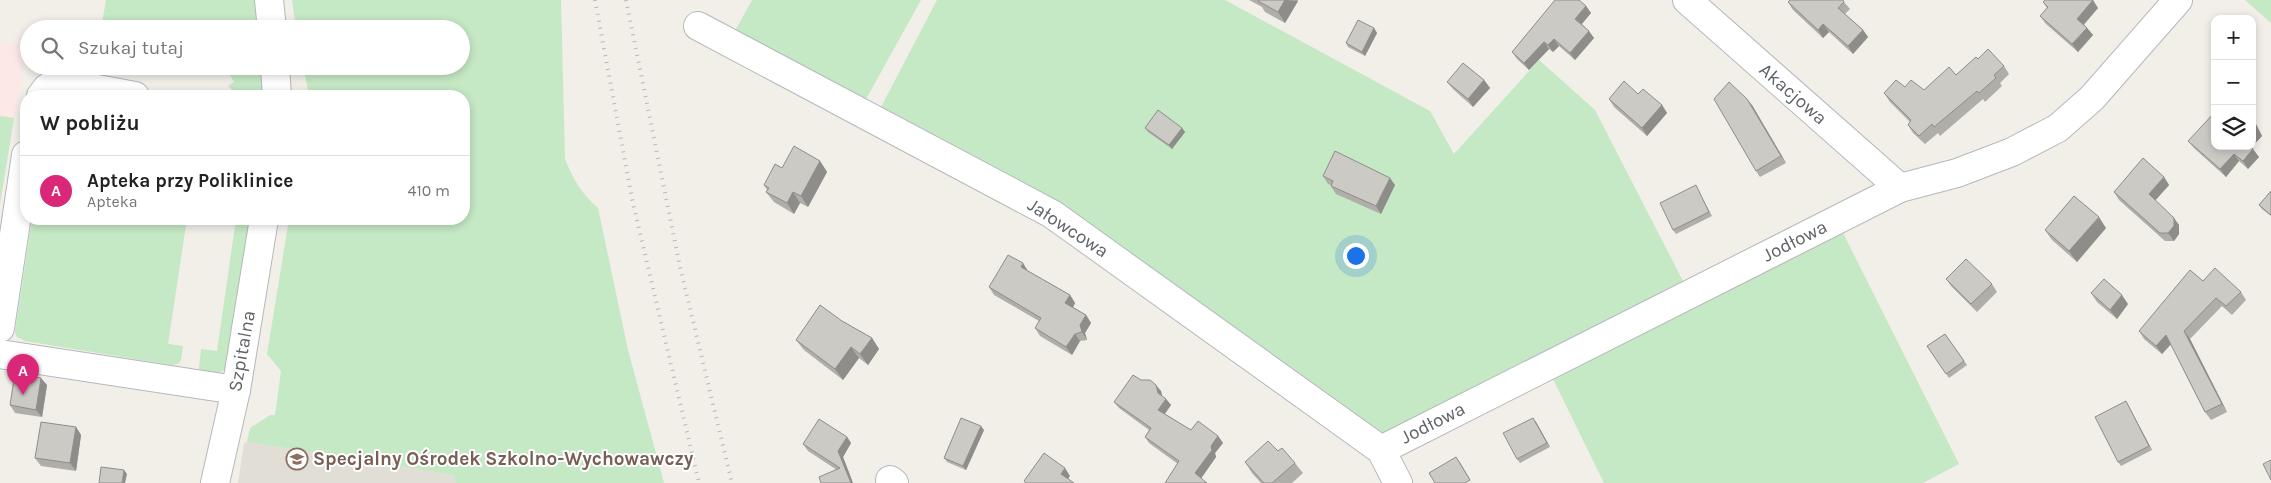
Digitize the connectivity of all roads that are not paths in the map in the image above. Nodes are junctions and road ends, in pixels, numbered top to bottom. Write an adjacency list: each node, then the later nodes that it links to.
1 (269, 0): 4 (street)
2 (1686, 0): 10 (street, Akacjowa)
3 (2178, 0): 10 (street, Jodłowa)
4 (271, 20)
5 (698, 26): 16 (street, Jałowcowa)
6 (276, 75): 9 (street)
7 (59, 88): 8 (street)
8 (78, 90)
9 (277, 90)
10 (1900, 188): 16 (street, Jodłowa)
11 (20, 195): 13 (street)
12 (263, 225): 15 (street, Szpitalna)
13 (0, 328)
14 (0, 354): 15 (street)
15 (236, 390): 17 (street, Szpitalna)
16 (1381, 450): 18 (street, Jałowcowa)
17 (215, 483)
18 (1398, 483)

